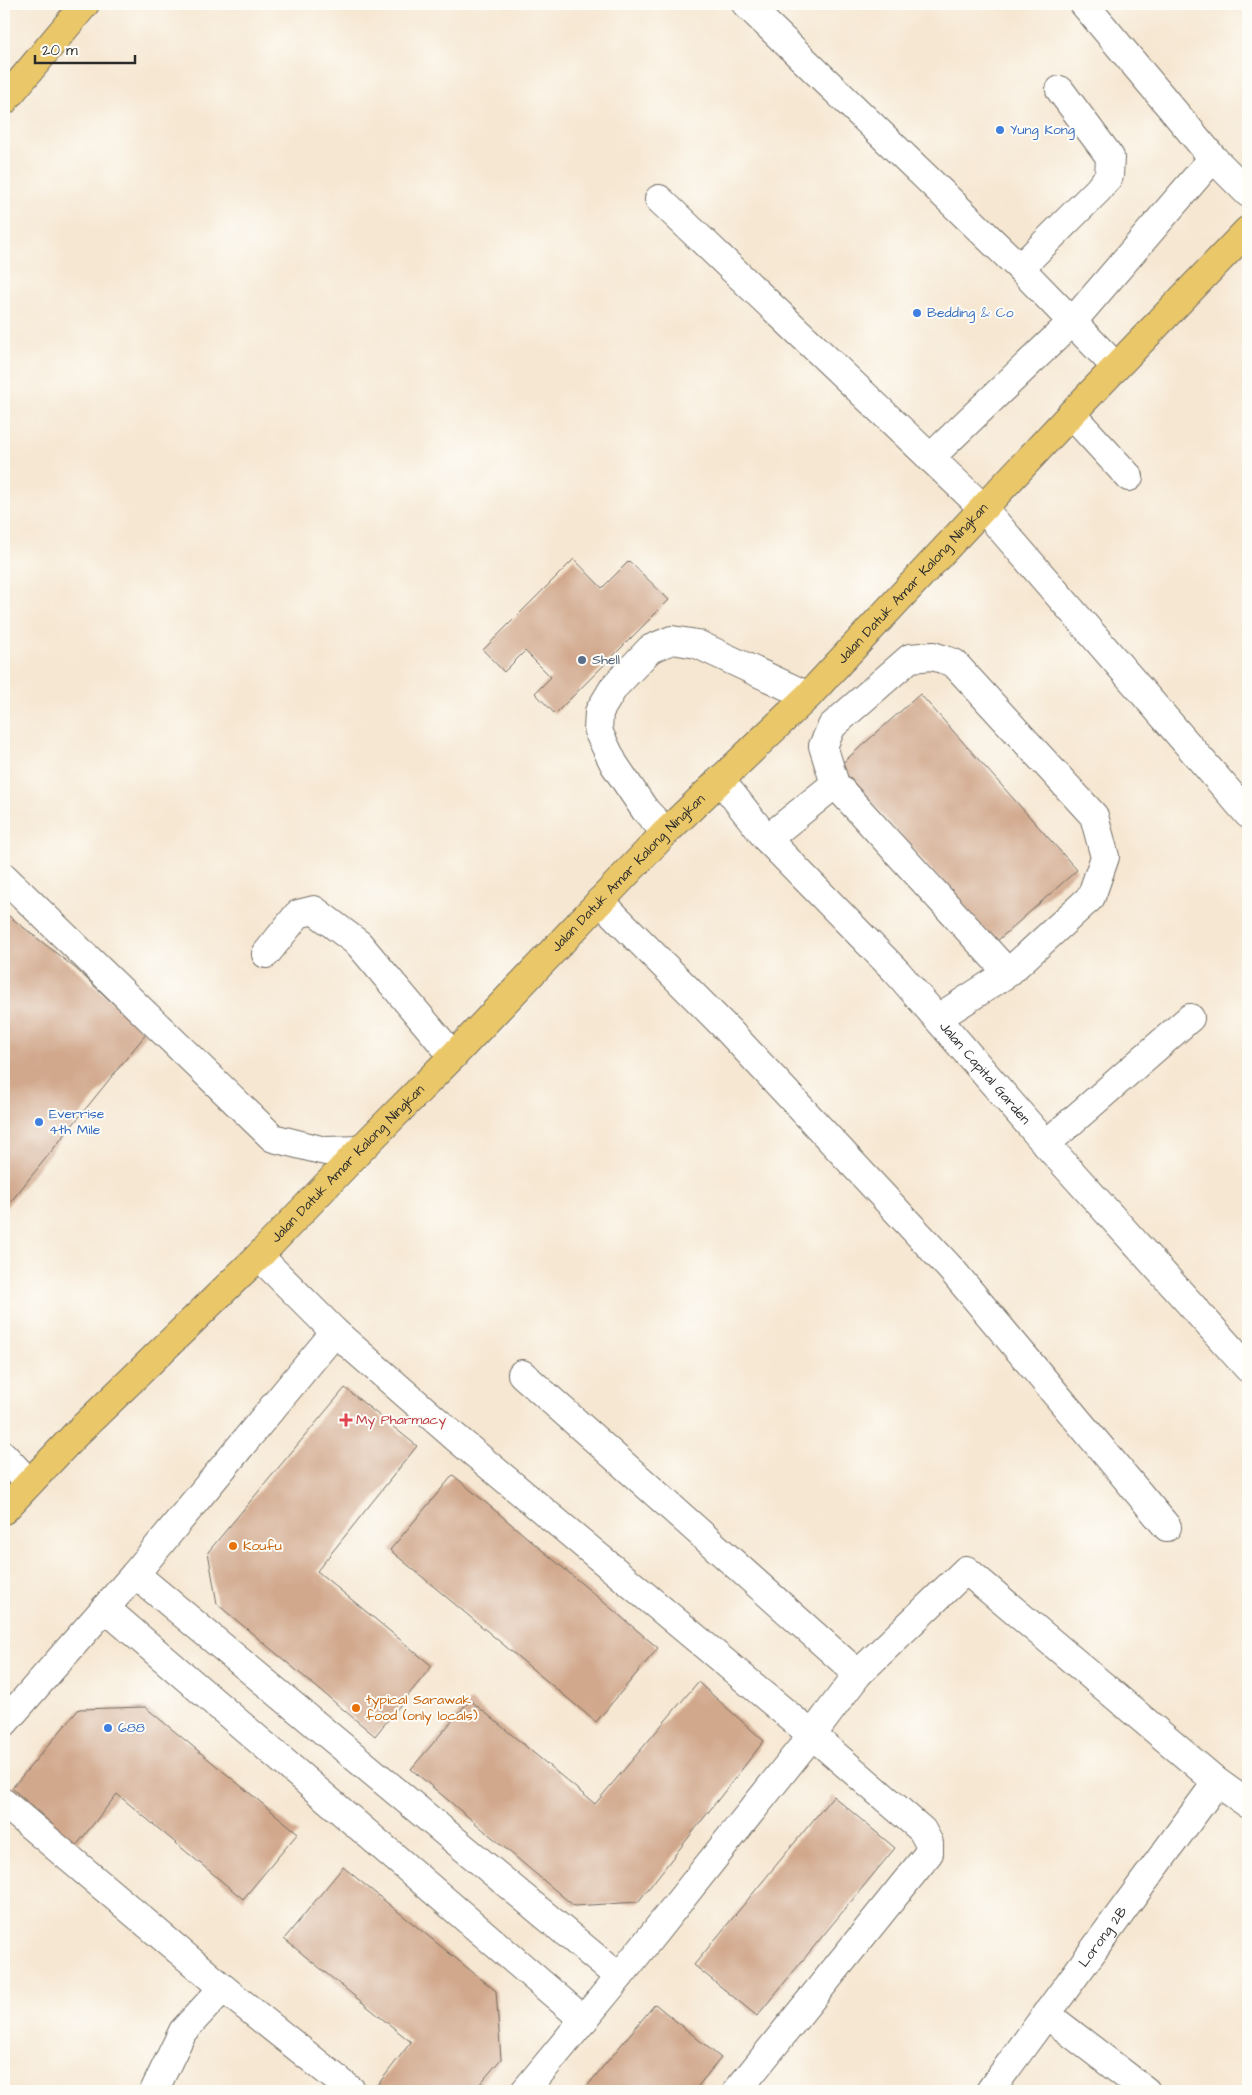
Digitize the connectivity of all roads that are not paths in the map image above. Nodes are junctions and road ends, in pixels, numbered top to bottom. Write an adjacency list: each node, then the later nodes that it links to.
1 (85, 4): 5 (highway)
2 (746, 4): 10 (street)
3 (1084, 4): 6 (street)
4 (1060, 90): 10 (street)
5 (4, 101)
6 (1213, 158): 7 (street); 11 (street)
7 (1248, 193)
8 (659, 199): 14 (street)
9 (1248, 230): 12 (highway, Jalan Datuk Amar Kalong Ningkan)
10 (1020, 268): 11 (street)
11 (1073, 321): 12 (street); 14 (street)
12 (1116, 367): 13 (highway, Jalan Datuk Amar Kalong Ningkan)
13 (1071, 414): 15 (street); 16 (highway, Jalan Datuk Amar Kalong Ningkan)
14 (930, 458): 16 (street)
15 (1129, 477)
16 (983, 508): 17 (highway, Jalan Datuk Amar Kalong Ningkan); 20 (street)
17 (808, 696): 18 (highway, Jalan Datuk Amar Kalong Ningkan); 21 (street)
18 (720, 779): 21 (highway, Jalan Datuk Amar Kalong Ningkan); 22 (street, Jalan Capital Garden)
19 (835, 784): 22 (street); 26 (street); 26 (street)
20 (1248, 814)
21 (666, 832): 24 (highway, Jalan Datuk Amar Kalong Ningkan)
22 (767, 839): 27 (street, Jalan Capital Garden)
23 (4, 877): 31 (street)
24 (600, 901): 29 (highway, Jalan Datuk Amar Kalong Ningkan); 39 (street)
25 (266, 954): 29 (street)
26 (1008, 973): 27 (street)
27 (938, 1018): 30 (street, Jalan Capital Garden)
28 (1190, 1018): 30 (street)
29 (453, 1056): 31 (highway, Jalan Datuk Amar Kalong Ningkan)
30 (1046, 1144): 34 (street, Jalan Capital Garden)
31 (360, 1150): 32 (highway, Jalan Datuk Amar Kalong Ningkan)
32 (259, 1256): 33 (street); 37 (highway, Jalan Datuk Amar Kalong Ningkan)
33 (334, 1332): 40 (street); 44 (street)
34 (1248, 1368)
35 (522, 1374): 42 (street)
36 (4, 1456): 37 (street)
37 (29, 1483): 38 (highway, Jalan Datuk Amar Kalong Ningkan)
38 (4, 1510)
39 (1167, 1527)
40 (135, 1574): 41 (street); 48 (street)
41 (105, 1608): 43 (street); 51 (street)
42 (858, 1674): 44 (street); 45 (street)
43 (4, 1723)
44 (812, 1735): 48 (street); 55 (street)
45 (1217, 1782): 47 (street); 50 (street, Lorong 2B)
46 (4, 1804): 49 (street)
47 (1248, 1804)
48 (619, 1977): 51 (street)
49 (223, 1988): 52 (street); 53 (street)
50 (1046, 2014): 56 (street, Lorong 2B); 57 (street)
51 (584, 2020): 54 (street)
52 (154, 2091)
53 (352, 2091)
54 (525, 2091)
55 (737, 2091)
56 (990, 2091)
57 (1146, 2091)

